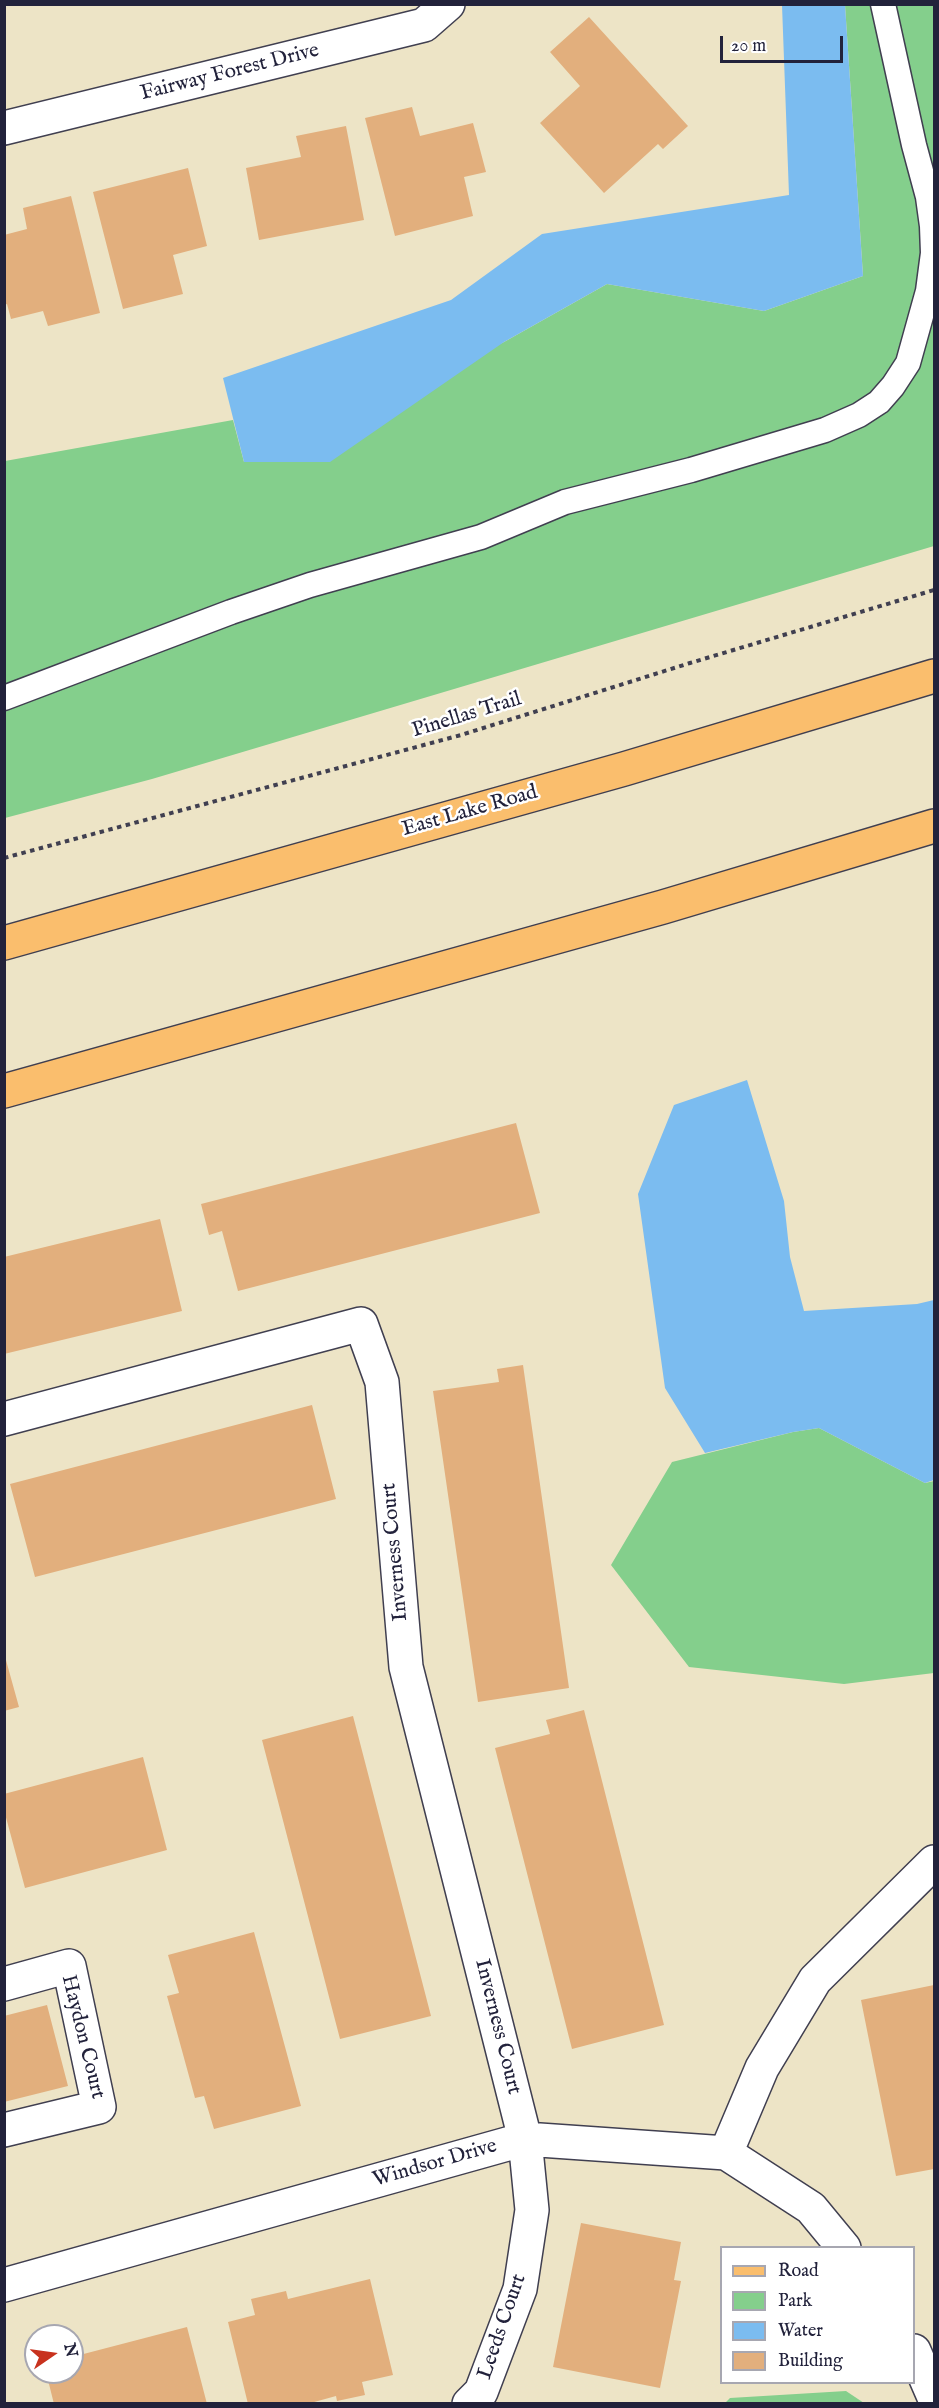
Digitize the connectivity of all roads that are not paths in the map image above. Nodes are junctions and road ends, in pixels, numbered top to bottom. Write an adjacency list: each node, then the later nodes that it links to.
1 (448, 4): 3 (street, Fairway Forest Drive)
2 (883, 4): 5 (lane)
3 (4, 128)
4 (934, 676): 7 (main road, East Lake Road)
5 (4, 698)
6 (934, 825): 8 (main road)
7 (4, 943)
8 (4, 1091)
9 (4, 1419): 13 (street, Inverness Court)
10 (934, 1862): 14 (street)
11 (4, 1984): 12 (street, Haydon Court)
12 (4, 2130)
13 (525, 2139): 14 (street, Windsor Drive); 16 (street, Windsor Drive); 19 (street, Leeds Court)
14 (726, 2154): 15 (street, Windsor Drive)
15 (843, 2246)
16 (4, 2284)
17 (915, 2353): 18 (street)
18 (934, 2397)
19 (469, 2403)

